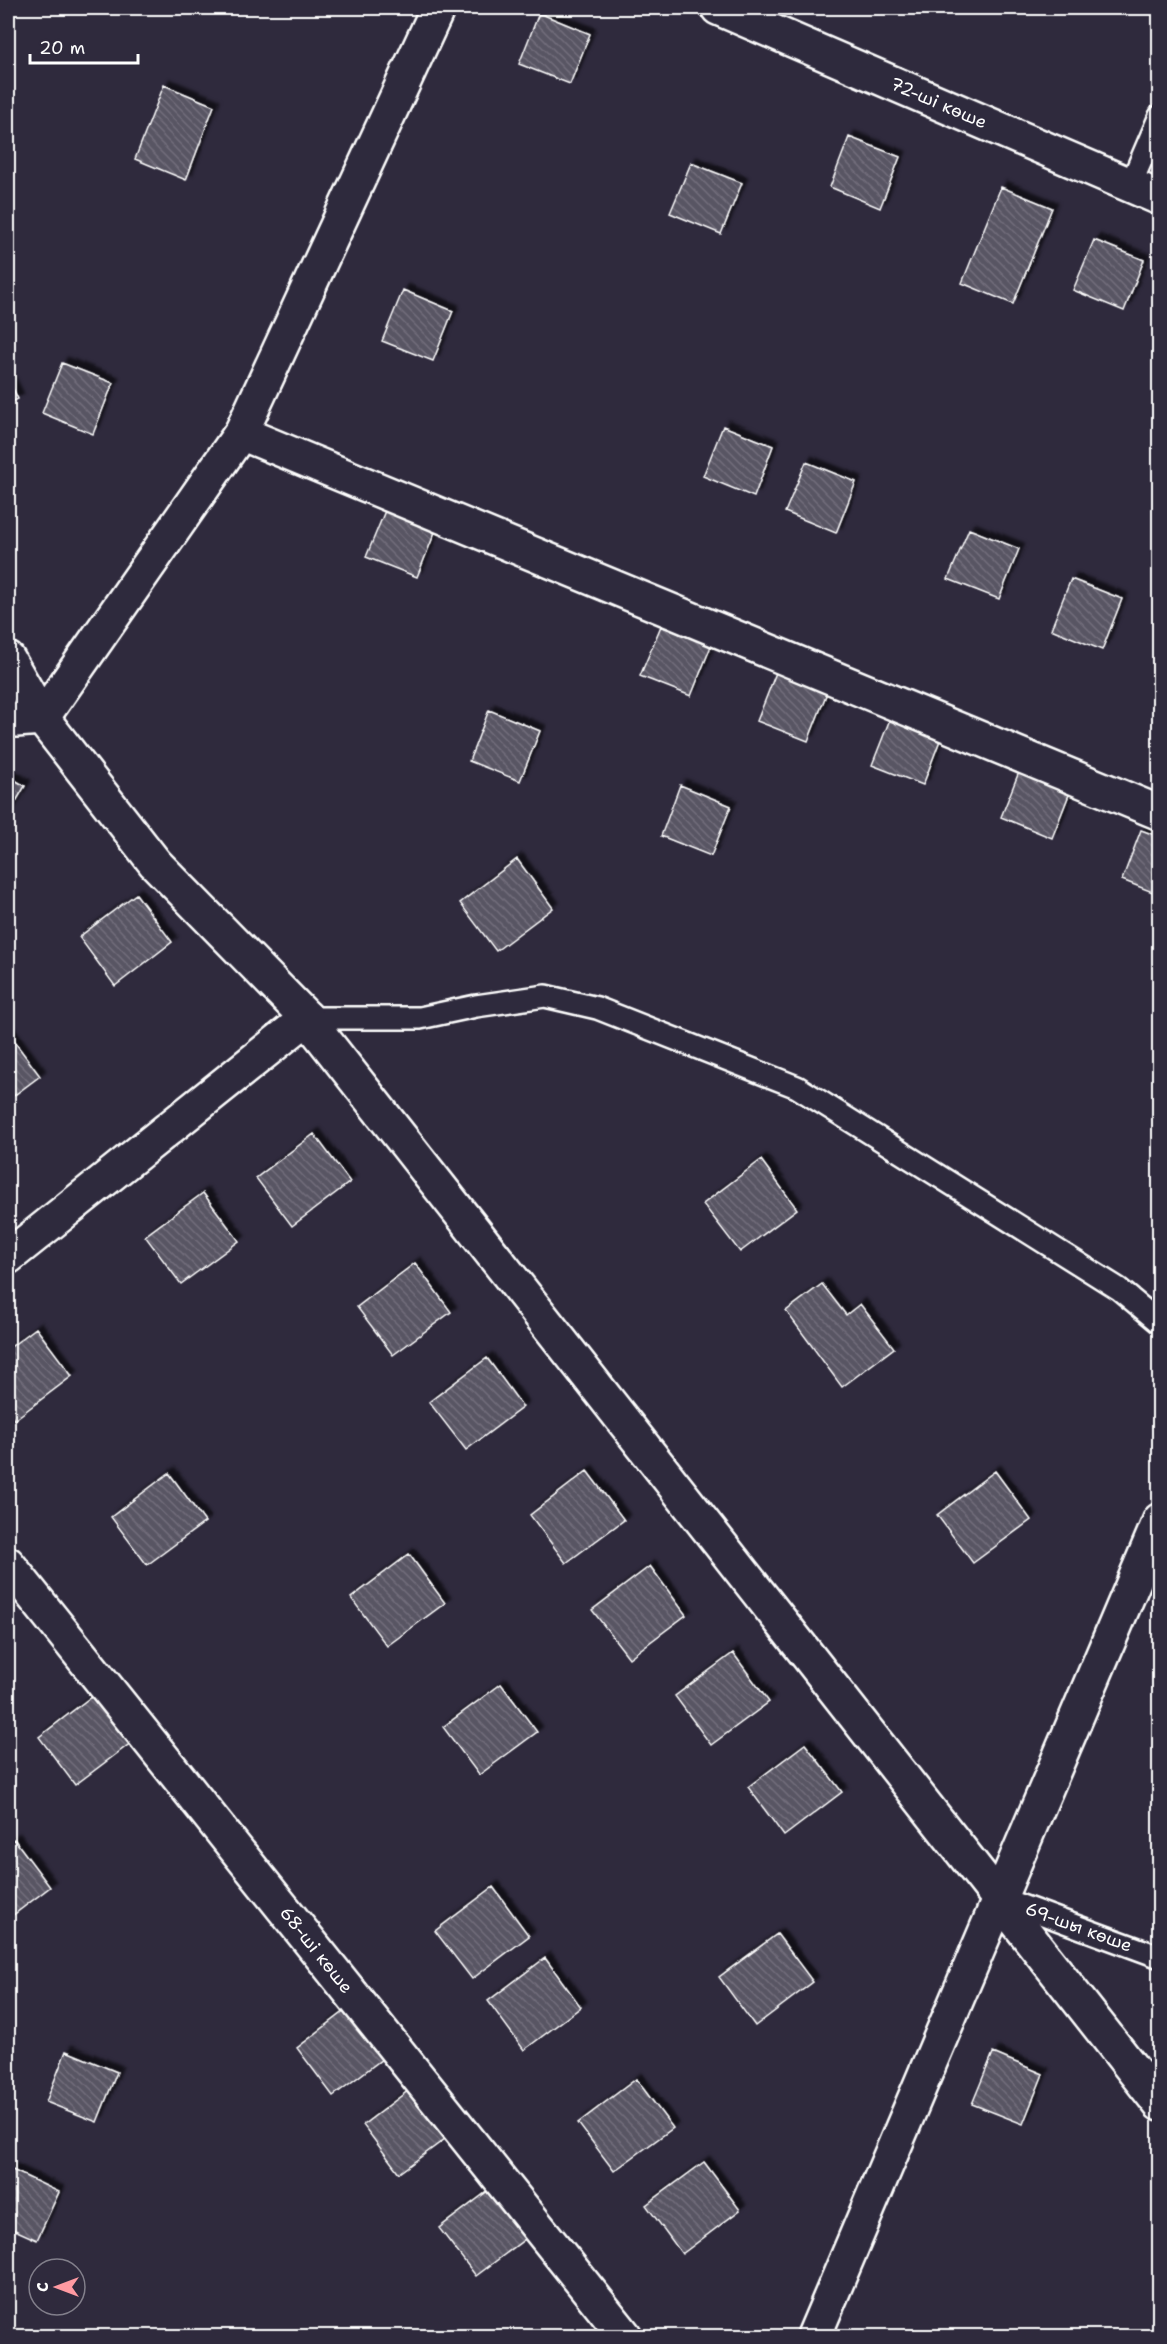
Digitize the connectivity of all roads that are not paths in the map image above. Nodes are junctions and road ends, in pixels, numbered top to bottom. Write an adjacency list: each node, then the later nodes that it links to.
1 (438, 8): 5 (street)
2 (717, 8): 4 (street, 72-ші көше)
3 (1160, 116): 4 (lane)
4 (1145, 192)
5 (241, 432): 8 (street); 9 (street)
6 (8, 659): 8 (street)
7 (8, 718): 8 (street)
8 (42, 718): 10 (street)
9 (1160, 813)
10 (307, 1018): 11 (street); 12 (lane); 15 (street)
11 (8, 1257)
12 (1160, 1323)
13 (1160, 1520): 15 (street)
14 (8, 1564): 18 (street, 68-ші көше)
15 (998, 1897): 16 (lane, 69-шы көше); 17 (street); 19 (street)
16 (1160, 1957)
17 (1160, 2104)
18 (625, 2337)
19 (814, 2337)

